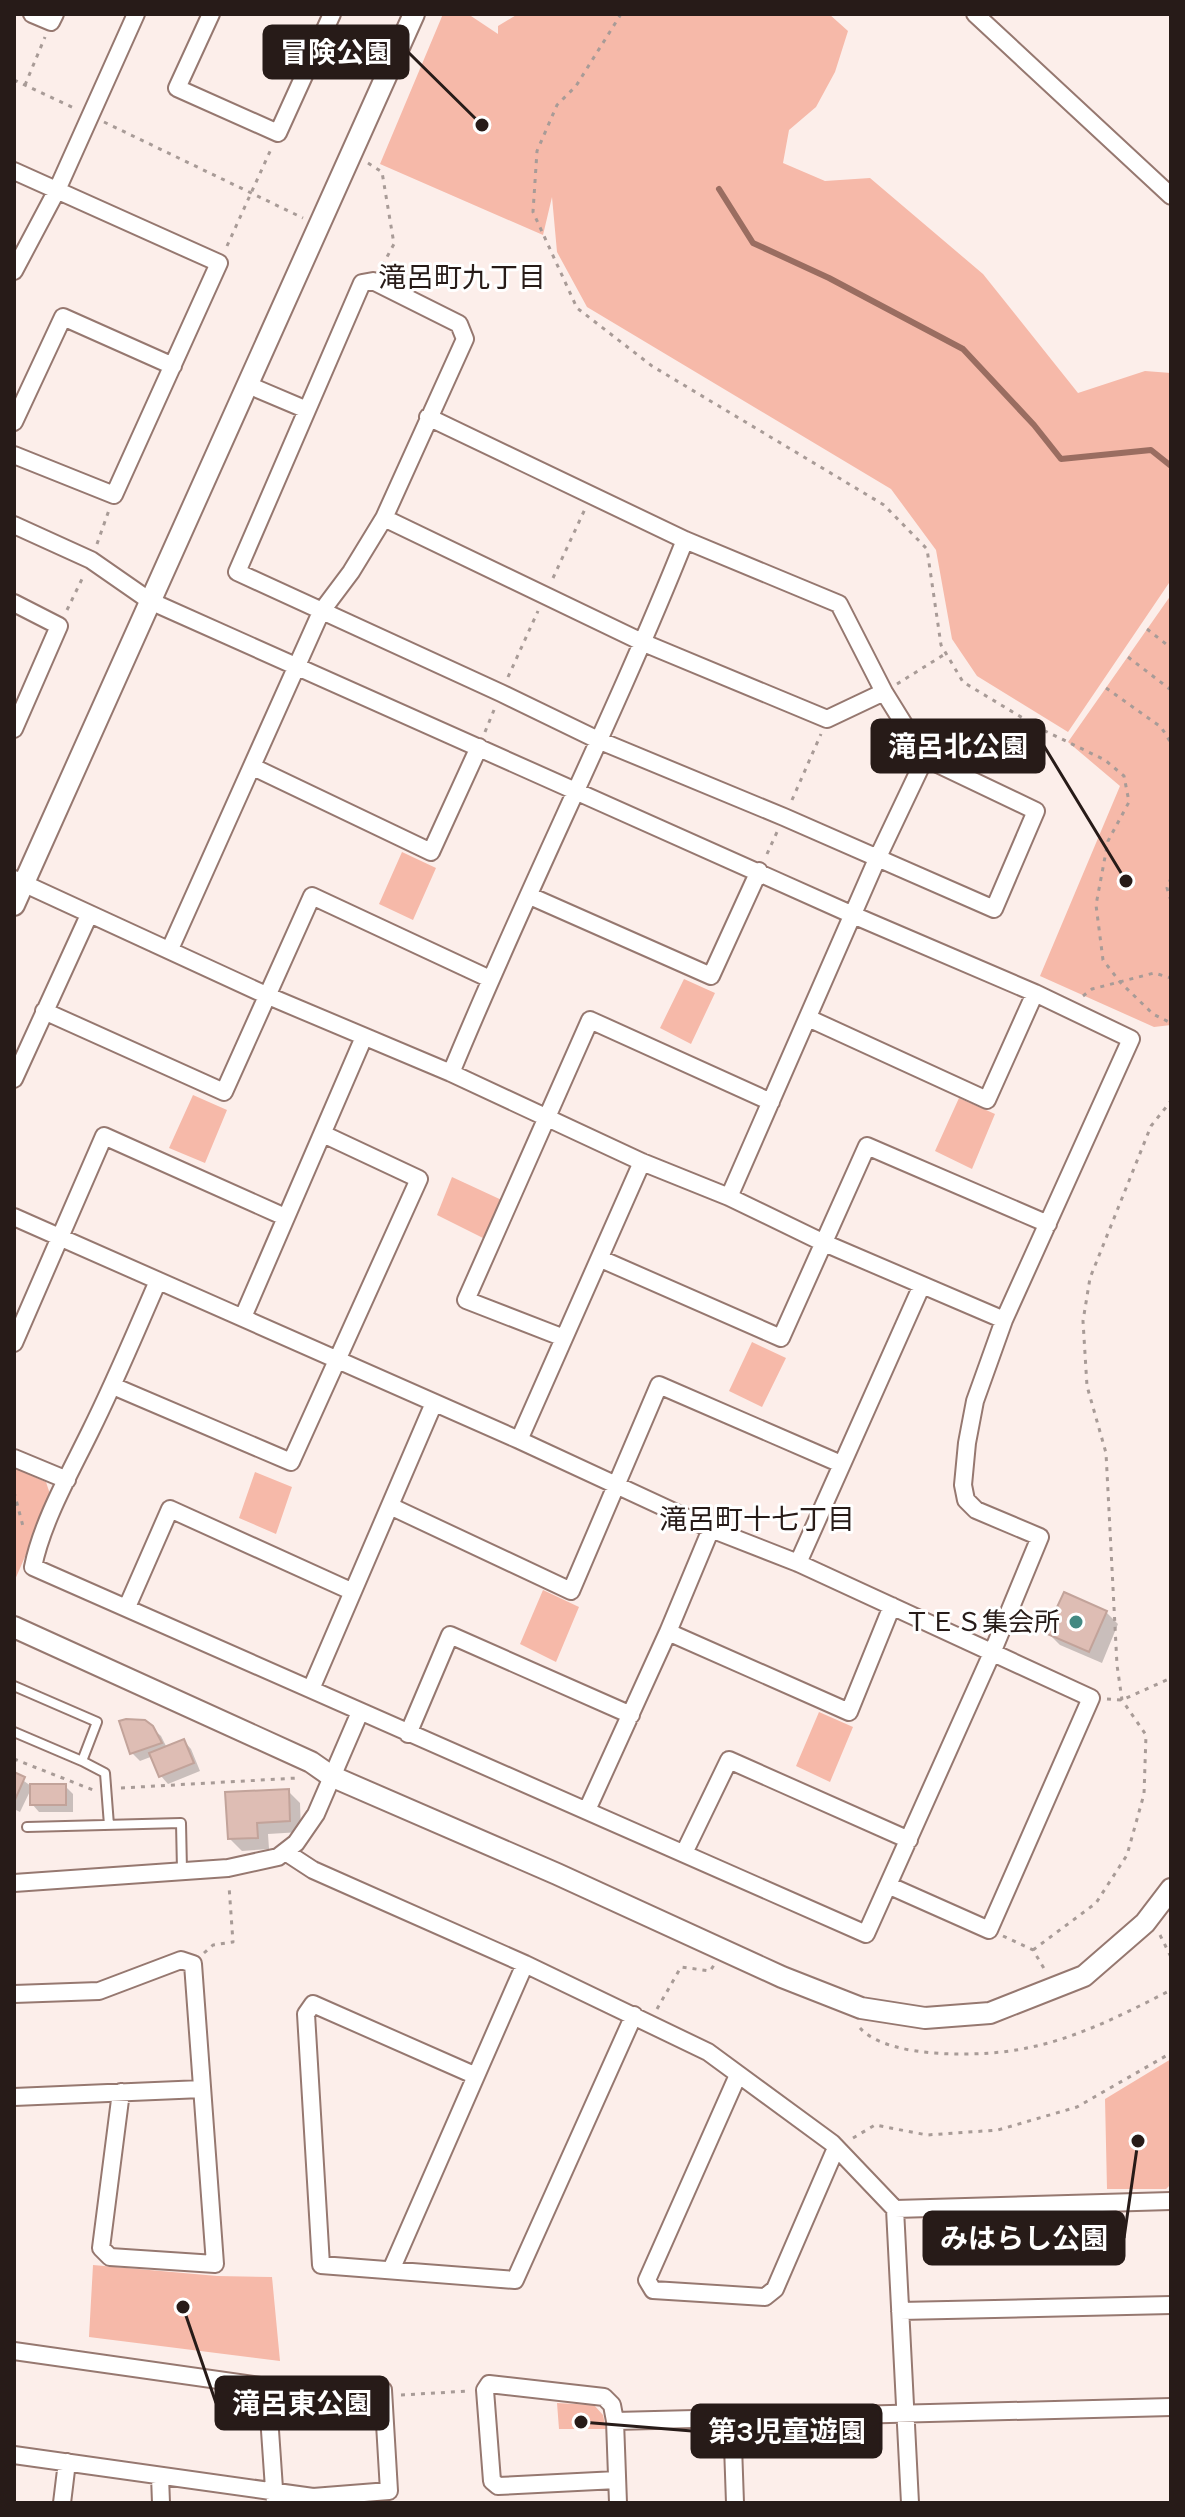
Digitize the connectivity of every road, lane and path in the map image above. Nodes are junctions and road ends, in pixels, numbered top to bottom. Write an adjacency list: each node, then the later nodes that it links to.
1 (32, 14): 8 (street)
2 (136, 14): 11 (street)
3 (211, 14): 12 (street)
4 (332, 14): 12 (street)
5 (414, 14): 13 (street)
6 (621, 14): 38 (path)
7 (975, 14): 16 (street)
8 (53, 18): 10 (path)
9 (14, 80): 10 (path)
10 (25, 85): 11 (path)
11 (91, 116): 15 (street); 17 (path)
12 (278, 133): 18 (path)
13 (353, 153): 17 (street); 20 (path)
14 (14, 171): 15 (street)
15 (57, 190): 18 (street); 19 (street)
16 (1171, 196)
17 (320, 227): 22 (street)
18 (219, 263): 21 (street)
19 (14, 271)
20 (373, 281): 23 (street); 24 (street)
21 (173, 366): 25 (street); 26 (street)
22 (248, 385): 23 (street); 32 (street)
23 (307, 410): 34 (street)
24 (428, 417): 27 (street); 28 (street)
25 (14, 422)
26 (14, 455)
27 (592, 495): 30 (street); 31 (path)
28 (384, 518): 31 (street); 34 (street)
29 (14, 525): 32 (street)
30 (685, 540): 36 (street); 43 (street)
31 (545, 595): 36 (street); 44 (path)
32 (150, 601): 40 (street); 57 (street)
33 (14, 603): 46 (street)
34 (321, 612): 40 (street); 44 (street)
35 (1147, 629): 37 (path)
36 (644, 643): 45 (street); 47 (street)
37 (1171, 648)
38 (946, 654): 43 (path); 66 (path)
39 (1128, 657): 42 (path)
40 (297, 665): 49 (street); 51 (street)
41 (1106, 688): 48 (path)
42 (1171, 690)
43 (884, 692): 45 (street); 50 (street)
44 (501, 693): 47 (street); 49 (path)
45 (827, 719): 53 (path)
46 (14, 729)
47 (598, 740): 52 (street); 53 (street)
48 (1171, 743)
49 (479, 747): 51 (street); 52 (street)
50 (925, 758): 54 (street); 54 (street)
51 (253, 767): 63 (street)
52 (575, 789): 55 (street); 58 (street)
53 (784, 817): 54 (street); 55 (path)
54 (877, 859): 62 (street)
55 (759, 871): 58 (street); 62 (street)
56 (1171, 878): 59 (path)
57 (19, 882): 60 (street); 61 (street)
58 (530, 896): 65 (street)
59 (1171, 901)
60 (14, 905)
61 (89, 915): 63 (street); 70 (street)
62 (853, 915): 67 (street); 71 (street)
63 (170, 949): 68 (street)
64 (1171, 978): 66 (path)
65 (490, 979): 68 (street); 74 (street)
66 (1120, 982): 69 (path); 72 (path)
67 (1035, 993): 69 (street); 71 (street)
68 (266, 995): 70 (street); 73 (street)
69 (1068, 1008): 84 (street)
70 (44, 1011): 75 (street)
71 (808, 1018): 77 (street)
72 (1171, 1023)
73 (364, 1037): 74 (street); 79 (street)
74 (451, 1073): 78 (street)
75 (14, 1079)
76 (1171, 1101): 117 (path)
77 (771, 1102): 78 (street); 81 (street)
78 (546, 1118): 80 (street); 92 (street)
79 (323, 1134): 83 (street); 94 (street)
80 (642, 1162): 81 (street); 87 (street)
81 (729, 1197): 86 (street)
82 (14, 1217): 85 (street)
83 (285, 1217): 85 (street); 90 (street)
84 (1048, 1224): 86 (street); 91 (street)
85 (61, 1238): 88 (street); 93 (street)
86 (822, 1242): 87 (street); 89 (street)
87 (601, 1259): 92 (street)
88 (158, 1281): 90 (street); 95 (street)
89 (922, 1285): 91 (street); 99 (street)
90 (243, 1317): 94 (street)
91 (1004, 1320): 112 (street)
92 (564, 1338): 97 (street)
93 (14, 1343)
94 (339, 1361): 95 (street); 96 (street)
95 (113, 1386): 100 (street)
96 (434, 1403): 97 (street); 103 (street)
97 (519, 1440): 101 (street)
98 (14, 1458): 100 (street)
99 (841, 1464): 101 (street); 106 (street)
100 (67, 1480): 109 (street)
101 (616, 1485): 103 (street); 104 (street)
102 (14, 1492): 105 (path)
103 (390, 1506): 107 (street)
104 (711, 1529): 106 (street); 111 (street)
105 (27, 1538)
106 (798, 1563): 108 (street)
107 (351, 1591): 109 (street); 115 (street)
108 (892, 1606): 111 (street); 112 (street)
109 (127, 1607): 115 (street)
110 (16, 1632): 124 (street)
111 (668, 1632): 119 (street)
112 (992, 1653): 116 (street); 130 (street)
113 (1171, 1678): 117 (path)
114 (14, 1686): 123 (lane)
115 (311, 1689): 118 (street)
116 (1091, 1698): 117 (path); 138 (street)
117 (1122, 1700): 140 (path)
118 (360, 1712): 121 (street); 125 (street)
119 (631, 1715): 121 (street); 127 (street)
120 (14, 1732): 123 (lane)
121 (408, 1734): 127 (street)
122 (14, 1759): 126 (path)
123 (82, 1761): 126 (lane)
124 (311, 1762): 125 (street); 126 (path)
125 (331, 1776): 131 (street); 141 (street)
126 (106, 1789): 128 (lane)
127 (587, 1810): 132 (street)
128 (109, 1825): 129 (lane); 134 (lane)
129 (27, 1827)
130 (909, 1840): 132 (street); 136 (street)
131 (287, 1853): 133 (street); 144 (street)
132 (684, 1853): 136 (street)
133 (228, 1868): 134 (street); 143 (path)
134 (182, 1870): 135 (street)
135 (14, 1883)
136 (890, 1886): 138 (street)
137 (1171, 1889): 145 (street)
138 (989, 1930): 140 (path)
139 (1159, 1932): 142 (path)
140 (1033, 1950): 145 (path)
141 (725, 1952): 148 (street); 149 (path)
142 (1171, 1957)
143 (193, 1964): 147 (street); 153 (street)
144 (525, 1964): 149 (street); 151 (street)
145 (1057, 1988): 148 (street)
146 (1171, 1990): 148 (path)
147 (14, 1994)
148 (861, 2008)
149 (641, 2019): 152 (street); 159 (street)
150 (1171, 2053): 156 (path)
151 (474, 2075): 159 (street); 159 (street)
152 (738, 2075): 156 (street); 156 (street)
153 (202, 2089): 154 (street); 154 (street)
154 (121, 2092): 155 (street)
155 (14, 2099)
156 (836, 2148): 158 (street)
157 (1171, 2201): 158 (street)
158 (895, 2209): 161 (street)
159 (391, 2270)
160 (1171, 2305): 161 (street)
161 (900, 2311): 167 (street)
162 (14, 2351): 163 (street)
163 (267, 2387): 165 (street); 174 (street)
164 (485, 2390): 165 (path); 169 (street); 173 (street)
165 (384, 2397): 174 (street)
166 (1171, 2407): 167 (street)
167 (904, 2414): 168 (street); 179 (street)
168 (732, 2417): 169 (street); 178 (street)
169 (615, 2421): 173 (street)
170 (14, 2455): 171 (street)
171 (67, 2462): 172 (street); 175 (street)
172 (160, 2476): 174 (street); 176 (street)
173 (617, 2480): 177 (street)
174 (274, 2497)
175 (62, 2503)
176 (161, 2503)
177 (618, 2503)
178 (735, 2503)
179 (910, 2503)

